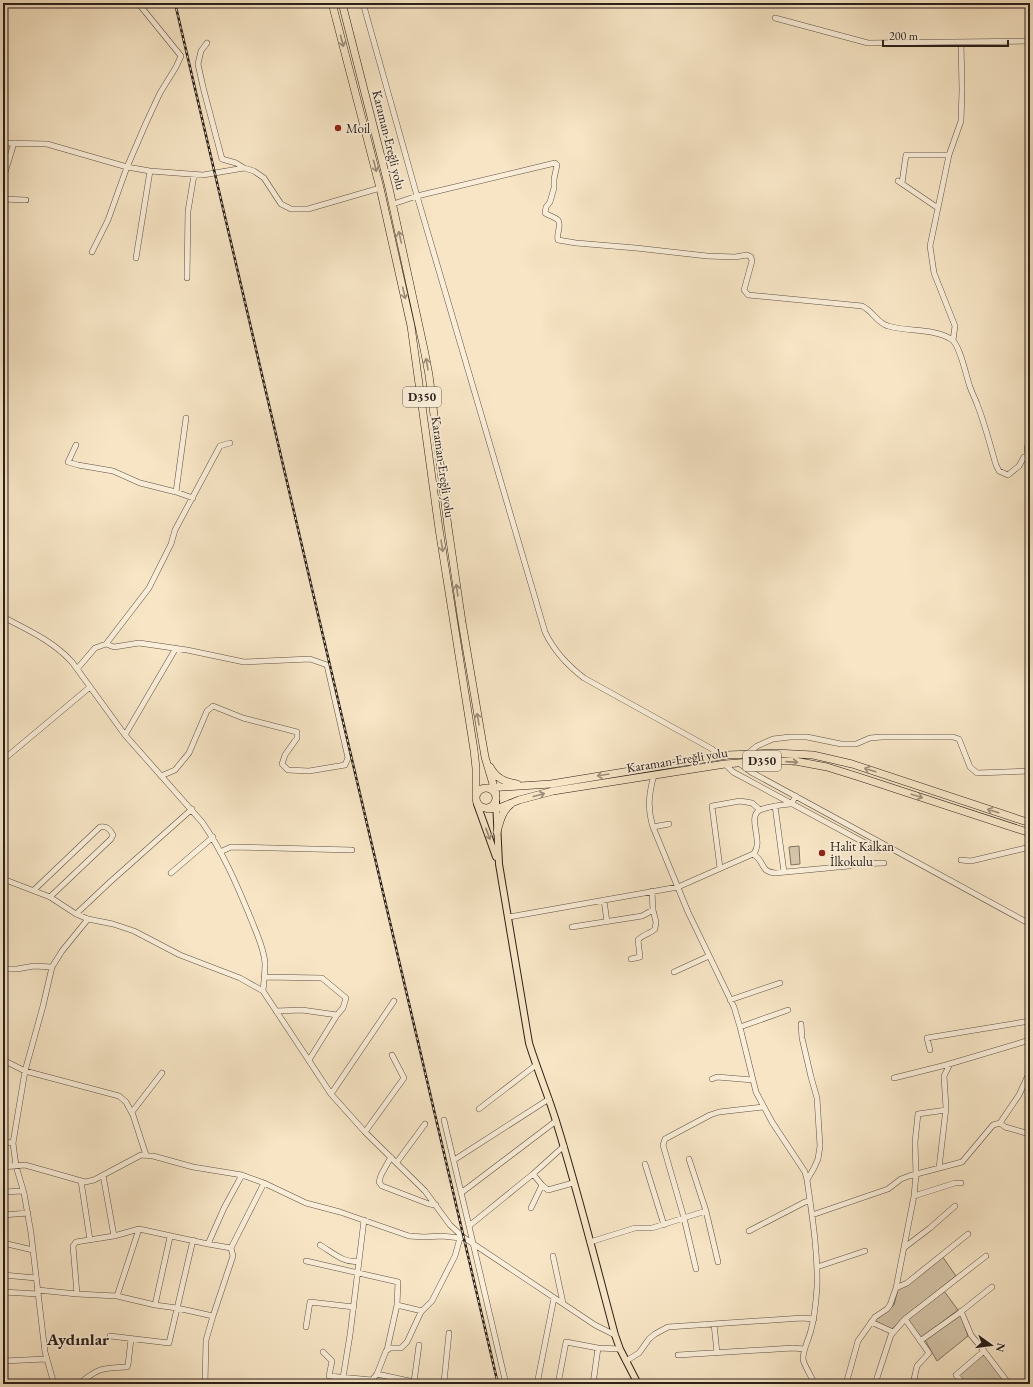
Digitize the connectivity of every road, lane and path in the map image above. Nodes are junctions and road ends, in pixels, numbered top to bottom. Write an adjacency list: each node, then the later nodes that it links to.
1 (138, 3): 12 (street)
2 (332, 3): 17 (highway, Karaman-Ereğli yolu / D350, one-way to 17)
3 (342, 3): 21 (highway, Karaman-Ereğli yolu / D350)
4 (363, 3): 18 (street)
5 (775, 18): 7 (street)
6 (1030, 41): 7 (street)
7 (961, 42): 11 (street)
8 (207, 43): 13 (street)
9 (3, 143): 10 (street)
10 (14, 143): 12 (street); 16 (street)
11 (949, 155): 22 (street); 22 (street)
12 (127, 167): 14 (street); 23 (street)
13 (244, 168): 15 (street); 17 (street)
14 (150, 171): 15 (street); 24 (street)
15 (194, 175): 25 (street)
16 (3, 179)
17 (380, 188): 54 (highway, Karaman-Ereğli yolu / D350, one-way to 54)
18 (417, 196): 21 (street); 26 (street); 42 (street)
19 (3, 199): 20 (street)
20 (26, 200)
21 (393, 204): 43 (highway, Karaman-Ereğli yolu / D350, one-way to 21)
22 (938, 208): 26 (street)
23 (92, 252)
24 (136, 258)
25 (187, 278)
26 (953, 340): 31 (street)
27 (186, 418): 33 (street)
28 (1030, 438): 31 (street)
29 (230, 443): 34 (street)
30 (76, 445): 33 (street)
31 (1028, 457): 32 (street)
32 (1030, 467)
33 (176, 492): 34 (street)
34 (193, 498): 36 (street)
35 (3, 617): 38 (street)
36 (106, 644): 37 (street); 38 (street)
37 (176, 648): 40 (street); 49 (street)
38 (77, 669): 39 (street)
39 (90, 687): 40 (street); 44 (street)
40 (125, 735): 49 (street)
41 (747, 754): 42 (highway, Karaman-Ereğli yolu / D350); 47 (street); 61 (highway, Karaman-Ereğli yolu / D350, one-way to 41)
42 (720, 756): 50 (highway, Karaman-Ereğli yolu / D350, one-way to 50)
43 (485, 757): 50 (highway, D350); 51 (highway)
44 (3, 760)
45 (738, 762): 46 (highway, Karaman-Ereğli yolu / D350); 52 (street); 65 (highway, Karaman-Ereğli yolu / D350, one-way to 65)
46 (725, 764): 48 (highway, Karaman-Ereğli yolu / D350); 55 (street)
47 (1030, 771)
48 (654, 775): 53 (highway, Karaman-Ereğli yolu / D350, one-way to 48); 63 (street)
49 (161, 776): 57 (street)
50 (533, 786): 51 (highway)
51 (494, 793): 54 (highway); 58 (main road); 59 (highway)
52 (796, 796): 55 (street); 90 (street)
53 (519, 800): 58 (highway, Karaman-Ereğli yolu / D350); 64 (highway)
54 (477, 801): 59 (highway); 74 (main road, one-way to 74)
55 (791, 804): 56 (street); 69 (street)
56 (775, 806): 60 (street); 76 (street)
57 (192, 808): 66 (street); 86 (street)
58 (496, 808): 59 (highway, Karaman-Ereğli yolu / D350); 64 (main road)
59 (488, 809)
60 (760, 810): 71 (street); 75 (street)
61 (1030, 823)
62 (669, 824): 63 (street)
63 (653, 827): 79 (street)
64 (497, 832): 74 (main road)
65 (1030, 833)
66 (213, 837): 70 (street); 77 (street)
67 (1030, 847): 72 (street)
68 (352, 850): 70 (street)
69 (878, 850)
70 (220, 852): 97 (street)
71 (753, 854): 75 (street); 76 (street)
72 (961, 860)
73 (884, 863): 76 (street)
74 (499, 864): 87 (main road)
75 (720, 868): 79 (street)
76 (784, 872)
77 (171, 873)
78 (3, 879): 80 (street)
79 (678, 887): 81 (street); 92 (street)
80 (34, 890): 82 (street); 82 (street)
81 (652, 891): 83 (street); 85 (street)
82 (50, 897): 86 (street)
83 (604, 900): 87 (street); 89 (street)
84 (1030, 909): 90 (street)
85 (653, 910): 89 (street); 93 (street)
86 (76, 914): 88 (street)
87 (509, 917): 114 (main road)
88 (88, 919): 94 (street); 99 (street)
89 (606, 922): 91 (street)
90 (1029, 924)
91 (572, 927)
92 (709, 956): 96 (street); 100 (street)
93 (632, 959)
94 (52, 967): 95 (street); 115 (street)
95 (3, 969)
96 (674, 972)
97 (264, 977): 99 (street); 104 (street)
98 (780, 983): 100 (street)
99 (263, 990): 103 (street)
100 (730, 1000): 107 (street)
101 (394, 1001): 121 (street)
102 (788, 1010): 107 (street)
103 (276, 1011): 104 (street); 112 (street)
104 (337, 1015): 112 (street)
105 (1030, 1021): 109 (street)
106 (801, 1024): 149 (street)
107 (740, 1027): 120 (street)
108 (1030, 1040): 113 (street)
109 (930, 1050)
110 (392, 1055): 131 (street)
111 (3, 1060): 115 (street)
112 (309, 1060): 121 (street)
113 (950, 1064): 118 (street); 125 (street)
114 (536, 1065): 122 (main road); 124 (street)
115 (25, 1071): 126 (street); 134 (street)
116 (1030, 1071): 129 (street)
117 (162, 1074): 126 (street)
118 (894, 1078)
119 (712, 1079): 120 (street)
120 (753, 1080): 123 (street)
121 (331, 1094): 131 (street)
122 (549, 1099): 128 (main road); 139 (street)
123 (763, 1107): 149 (street); 167 (street)
124 (479, 1109)
125 (946, 1110): 144 (street); 148 (street)
126 (132, 1112): 136 (street)
127 (444, 1120): 139 (street)
128 (556, 1121): 135 (main road); 157 (street)
129 (1000, 1123): 132 (street); 144 (street)
130 (425, 1124): 140 (street)
131 (365, 1132): 137 (street)
132 (1026, 1133)
133 (3, 1142): 134 (street)
134 (13, 1142): 143 (street)
135 (564, 1146): 145 (street); 152 (main road)
136 (146, 1156): 146 (street); 147 (street)
137 (391, 1157): 140 (street); 160 (street)
138 (689, 1158): 163 (street)
139 (454, 1160): 157 (street)
140 (397, 1162): 160 (street)
141 (645, 1164): 169 (street)
142 (3, 1166): 143 (street)
143 (16, 1166): 150 (street); 155 (street)
144 (939, 1168): 148 (street)
145 (533, 1174): 154 (street); 170 (street)
146 (103, 1175): 150 (street); 174 (street)
147 (242, 1175): 151 (street); 182 (street)
148 (916, 1175): 158 (street); 166 (street)
149 (807, 1180): 159 (street)
150 (81, 1181): 177 (street)
151 (264, 1183): 168 (street); 185 (street)
152 (573, 1183): 154 (street); 179 (main road)
153 (961, 1183): 158 (street)
154 (542, 1185): 162 (street)
155 (24, 1190): 156 (street); 164 (street)
156 (3, 1192)
157 (461, 1193): 170 (street)
158 (914, 1196): 184 (street)
159 (810, 1201): 166 (street); 172 (street)
160 (436, 1205): 176 (street)
161 (955, 1206): 184 (street)
162 (531, 1208)
163 (706, 1211): 167 (street); 192 (street)
164 (28, 1213): 165 (street); 186 (street)
165 (3, 1215)
166 (812, 1215): 193 (street)
167 (684, 1218): 169 (street); 194 (street)
168 (364, 1220): 176 (street); 191 (street)
169 (664, 1225): 179 (street)
170 (469, 1226): 181 (street)
171 (139, 1229): 174 (street); 175 (street); 203 (street)
172 (749, 1231)
173 (968, 1234): 199 (street)
174 (114, 1236): 177 (street)
175 (170, 1236): 178 (street); 206 (street)
176 (462, 1238): 181 (street); 210 (street)
177 (90, 1240): 202 (street)
178 (193, 1240): 182 (street); 209 (street)
179 (590, 1242): 220 (main road)
180 (3, 1243): 186 (street)
181 (474, 1243): 204 (street); 246 (street)
182 (208, 1244): 185 (street)
183 (320, 1245): 191 (street)
184 (905, 1247): 199 (street)
185 (231, 1248): 212 (street)
186 (33, 1250): 197 (street)
187 (865, 1251): 193 (street)
188 (553, 1256): 205 (street)
189 (986, 1256): 214 (street)
190 (306, 1261): 195 (street)
191 (359, 1261): 195 (street)
192 (718, 1262)
193 (817, 1267): 213 (street)
194 (696, 1269)
195 (358, 1274): 207 (street); 208 (street)
196 (3, 1275): 197 (street)
197 (36, 1278): 201 (street)
198 (992, 1287): 211 (street)
199 (896, 1288): 215 (street)
200 (3, 1292): 201 (street)
201 (38, 1292): 202 (street); 233 (street)
202 (77, 1294): 203 (street)
203 (117, 1296): 206 (street)
204 (554, 1298): 205 (street); 247 (street)
205 (563, 1303): 220 (street)
206 (155, 1305): 209 (street)
207 (397, 1305): 210 (street); 228 (street)
208 (354, 1307): 217 (street); 237 (street)
209 (177, 1308): 212 (street); 222 (street)
210 (422, 1311): 228 (street)
211 (962, 1311): 223 (street); 229 (street)
212 (213, 1316): 243 (street)
213 (814, 1319): 216 (street); 227 (street)
214 (905, 1319): 218 (street); 223 (street)
215 (871, 1322): 218 (street); 252 (street)
216 (714, 1324): 231 (street); 235 (street)
217 (306, 1327)
218 (893, 1332): 253 (street)
219 (449, 1333): 240 (street)
220 (615, 1335): 226 (main road)
221 (110, 1336): 222 (street)
222 (131, 1339): 242 (street)
223 (920, 1340): 254 (street)
224 (419, 1346): 239 (street)
225 (598, 1348): 226 (street); 248 (street); 249 (street)
226 (620, 1349): 235 (main road)
227 (804, 1349): 231 (street); 251 (street)
228 (387, 1350): 236 (street)
229 (984, 1351): 255 (street); 256 (street)
230 (324, 1352): 237 (street)
231 (717, 1353): 232 (street)
232 (678, 1355)
233 (46, 1359): 234 (street); 241 (street)
234 (3, 1360)
235 (626, 1361): 250 (main road)
236 (377, 1374): 238 (street); 239 (street)
237 (343, 1377): 238 (street); 244 (street)
238 (371, 1382)
239 (414, 1382): 240 (street)
240 (444, 1382): 245 (street)
241 (54, 1384)
242 (79, 1384)
243 (204, 1384)
244 (342, 1384)
245 (489, 1384)
246 (506, 1384)
247 (537, 1384)
248 (558, 1384)
249 (592, 1384)
250 (638, 1384)
251 (815, 1384)
252 (846, 1384)
253 (875, 1384)
254 (913, 1384)
255 (964, 1384)
256 (1009, 1384)

